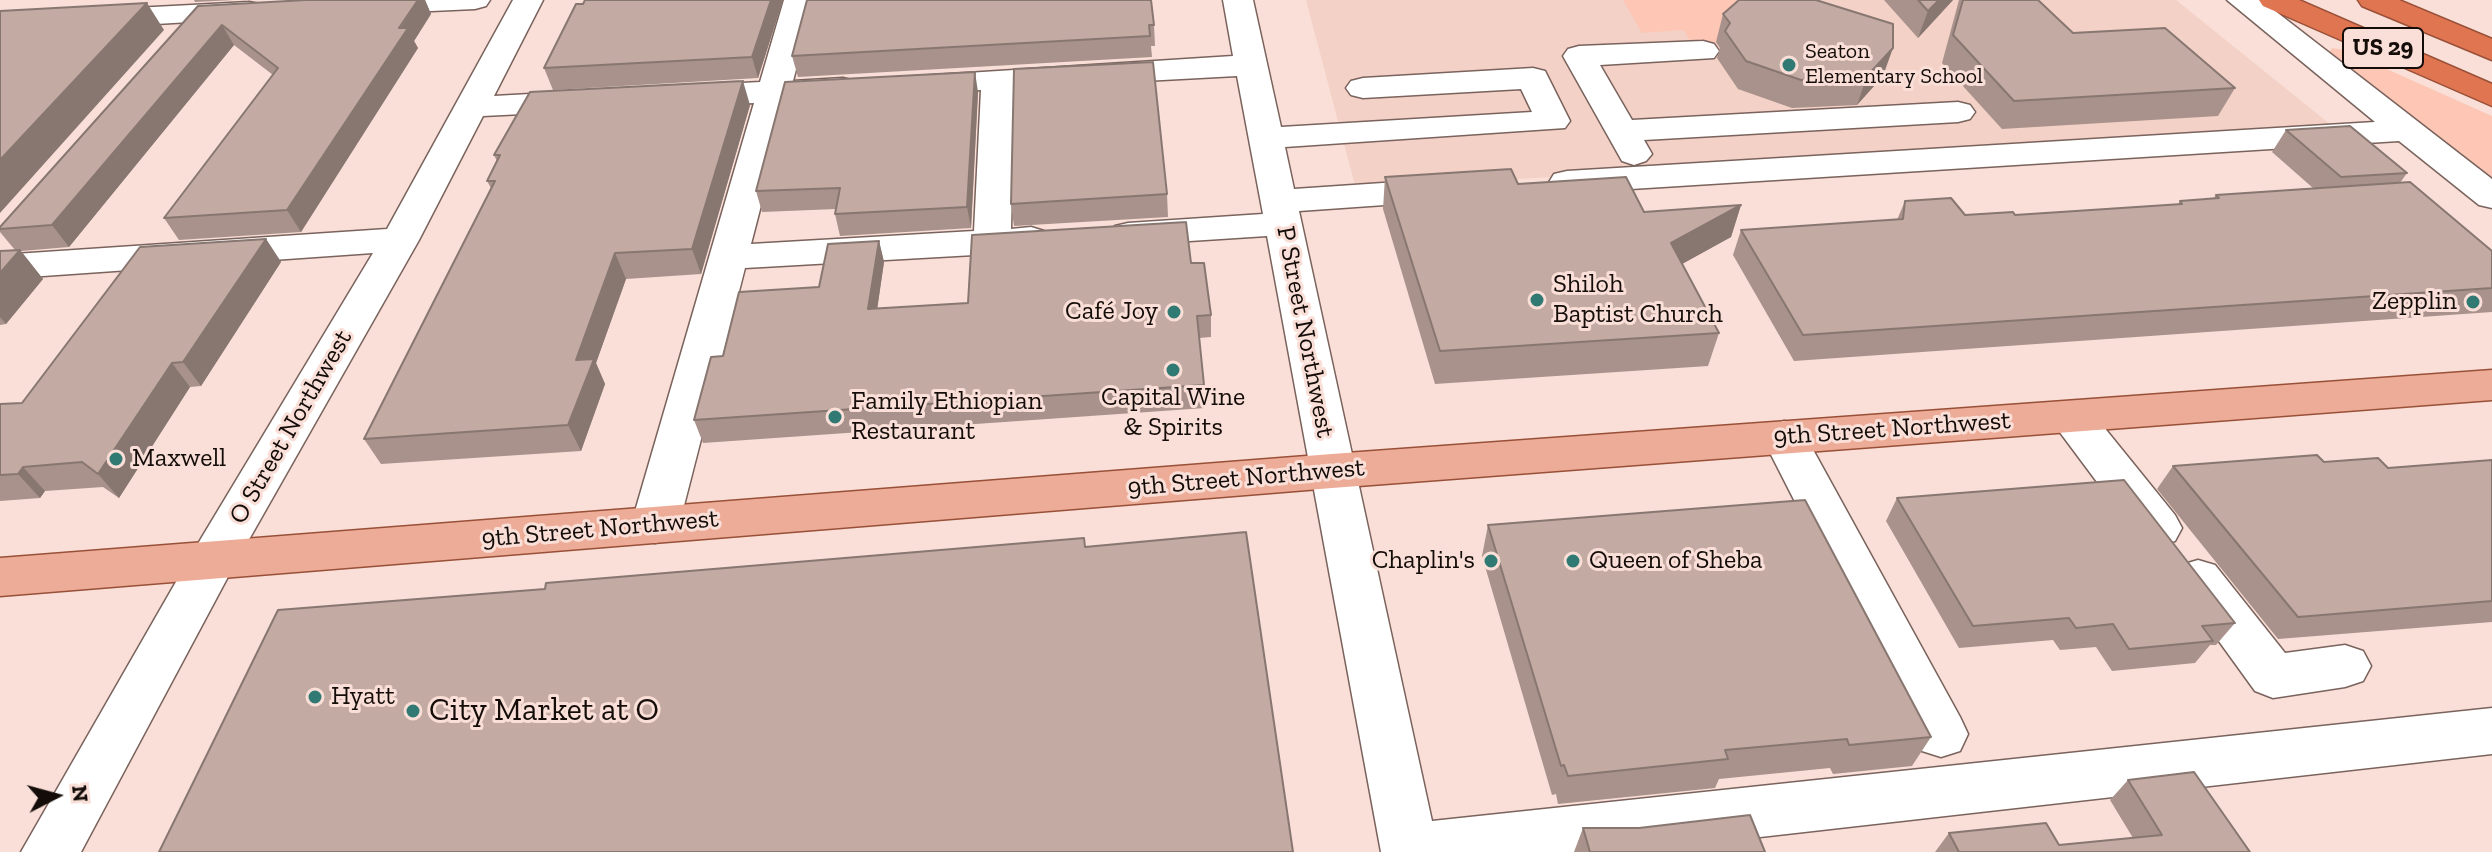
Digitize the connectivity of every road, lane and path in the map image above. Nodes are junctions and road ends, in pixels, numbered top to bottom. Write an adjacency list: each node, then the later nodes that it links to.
1 (475, 0): 8 (street)
2 (528, 0): 23 (street, O Street Northwest)
3 (799, 0): 19 (street)
4 (1238, 0): 16 (street, P Street Northwest)
5 (2242, 0): 25 (street)
6 (2274, 0): 20 (highway, US 29)
7 (2373, 0): 14 (highway, US 29)
8 (338, 7)
9 (277, 10): 11 (street)
10 (61, 11): 11 (street); 12 (street)
11 (200, 13): 13 (street)
12 (0, 24)
13 (169, 49)
14 (2492, 50)
15 (1703, 51): 26 (street)
16 (1251, 65): 17 (street); 27 (street, P Street Northwest)
17 (998, 79): 19 (street); 34 (street)
18 (1363, 88): 27 (street)
19 (776, 91): 21 (street); 35 (street)
20 (2492, 96)
21 (655, 98)
22 (610, 100): 23 (street)
23 (470, 107): 33 (street, O Street Northwest)
24 (1958, 112): 26 (street)
25 (2407, 130): 28 (street); 31 (street)
26 (1621, 131): 28 (street)
27 (1267, 138): 32 (street, P Street Northwest)
28 (1647, 177): 29 (street)
29 (1540, 184)
30 (1479, 188): 32 (street)
31 (2492, 197)
32 (1282, 212): 34 (street); 40 (street, P Street Northwest)
33 (400, 240): 36 (street); 42 (street, O Street Northwest)
34 (992, 242): 35 (street)
35 (730, 257): 41 (street)
36 (0, 267)
37 (2492, 385): 38 (main road, 9th Street Northwest)
38 (2071, 416): 39 (main road, 9th Street Northwest); 44 (street)
39 (1784, 437): 40 (main road, 9th Street Northwest); 46 (street)
40 (1332, 471): 41 (main road, 9th Street Northwest); 47 (street, P Street Northwest)
41 (655, 525): 42 (main road, 9th Street Northwest)
42 (213, 560): 43 (main road, 9th Street Northwest); 48 (street, O Street Northwest)
43 (0, 577)
44 (2345, 666)
45 (2492, 731): 47 (street)
46 (1941, 734)
47 (1410, 851)
48 (50, 852)

